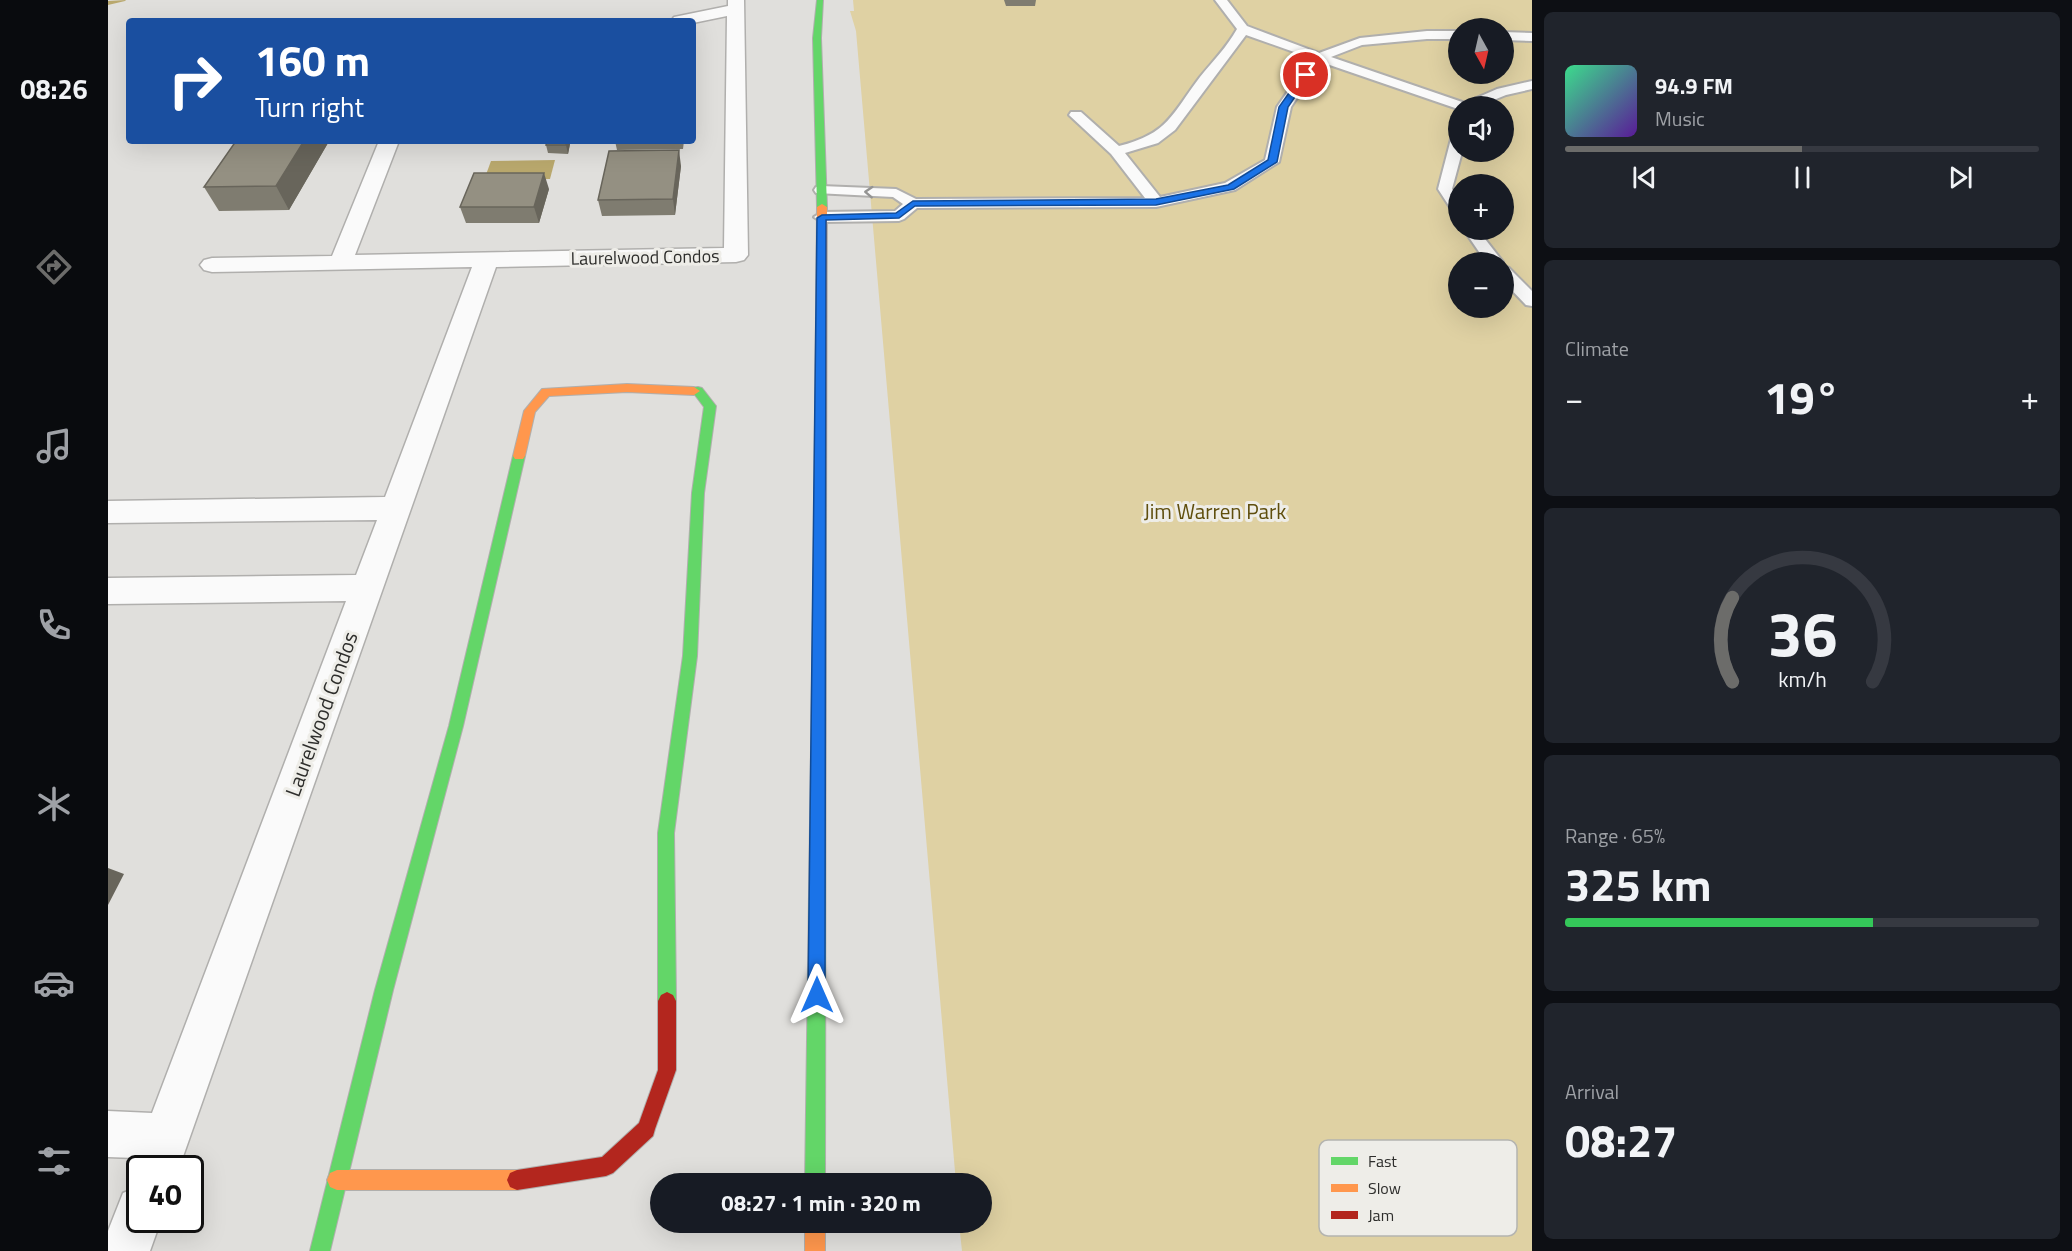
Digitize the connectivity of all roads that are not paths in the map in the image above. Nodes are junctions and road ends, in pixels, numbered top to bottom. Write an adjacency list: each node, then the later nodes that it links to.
1 (820, 0): 17 (street)
2 (1221, 0): 5 (lane)
3 (736, 4): 4 (street, Laurelwood Condos); 22 (street, Laurelwood Condos)
4 (690, 18)
5 (1243, 29): 9 (lane); 15 (lane)
6 (1448, 35): 9 (lane)
7 (1514, 36): 8 (lane)
8 (1532, 37)
9 (1317, 58): 12 (lane); 19 (lane)
10 (1532, 85): 11 (lane)
11 (1493, 96)
12 (1448, 101)
13 (1076, 115): 15 (lane)
14 (388, 144): 23 (street)
15 (1116, 151): 19 (lane)
16 (1448, 177): 18 (lane)
17 (821, 190): 20 (lane, one-way to 17); 21 (street)
18 (1448, 194)
19 (1156, 202): 20 (lane)
20 (913, 204): 21 (lane)
21 (822, 218): 33 (street)
22 (487, 260): 23 (street, Laurelwood Condos); 27 (street, Laurelwood Condos)
23 (341, 262): 24 (street, Laurelwood Condos)
24 (212, 265)
25 (1514, 282): 26 (lane)
26 (1532, 301)
27 (396, 508): 28 (street); 29 (street, Laurelwood Condos)
28 (108, 512)
29 (367, 588): 30 (street); 32 (street, Laurelwood Condos)
30 (108, 591)
31 (108, 1134): 32 (street)
32 (160, 1153)
33 (815, 1173)
34 (337, 1180): 34 (street); 38 (street)
35 (132, 1233): 37 (street)
36 (815, 1233): 39 (street)
37 (125, 1251)
38 (320, 1251)
39 (815, 1251)

